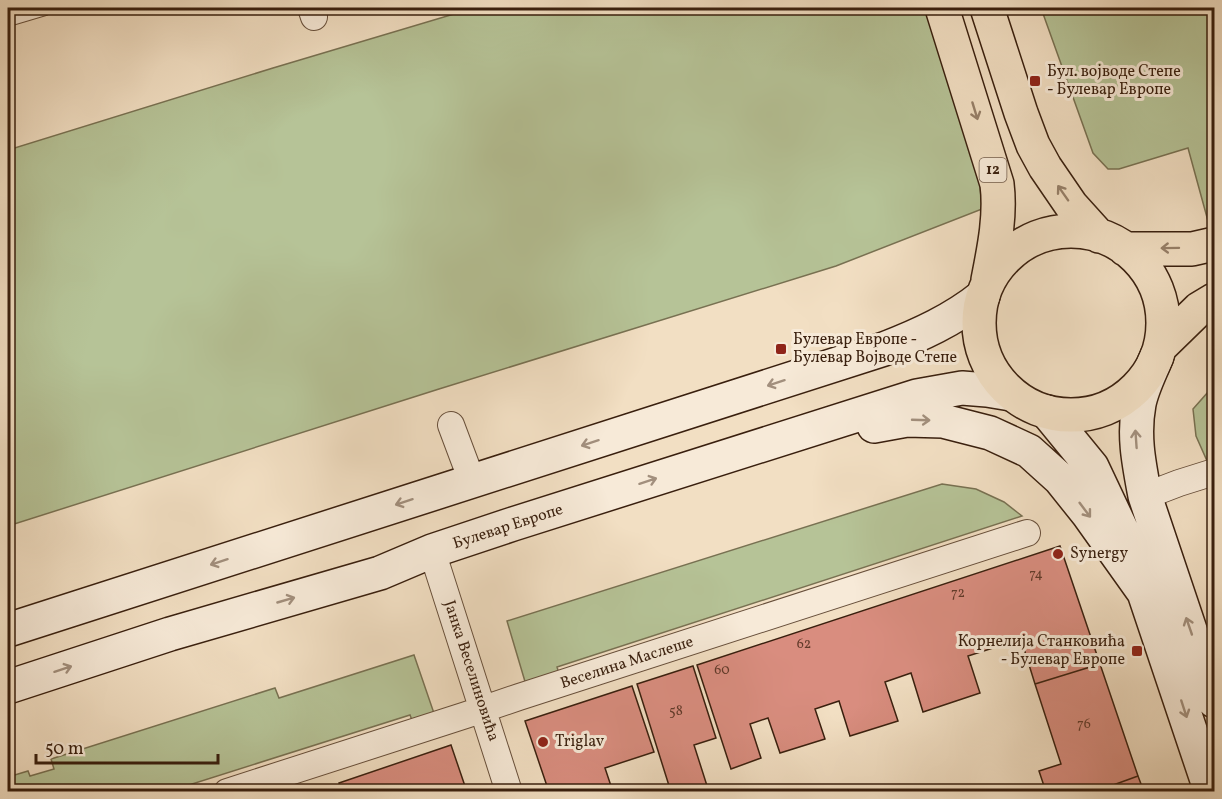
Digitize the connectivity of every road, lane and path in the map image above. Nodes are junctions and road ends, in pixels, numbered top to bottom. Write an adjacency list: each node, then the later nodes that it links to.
1 (45, 8): 4 (lane)
2 (942, 8): 7 (main road, 12, one-way to 7)
3 (987, 8): 5 (main road, 12, one-way to 3)
4 (8, 19)
5 (1112, 242): 6 (main road, 12, one-way to 5); 7 (main road, 12); 9 (main road, 12)
6 (1215, 244)
7 (984, 292): 10 (main road, 12); 15 (main road, one-way to 15)
8 (1215, 300): 9 (main road, 12)
9 (1158, 351): 11 (main road, 12); 16 (main road, one-way to 9)
10 (1011, 394): 11 (main road, 12); 13 (main road, Булевар Европе)
11 (1047, 412): 19 (main road)
12 (451, 425): 15 (street)
13 (680, 471): 18 (main road, Булевар Европе, one-way to 13); 19 (main road, one-way to 19)
14 (1215, 472): 16 (street)
15 (472, 481): 20 (main road, one-way to 20)
16 (1145, 496): 22 (main road, one-way to 16)
17 (1027, 533): 23 (street, Веселина Маслеше)
18 (432, 551): 21 (main road, Булевар Европе, one-way to 18); 23 (street, Јанка Веселиновића)
19 (1145, 594): 26 (main road, one-way to 26)
20 (8, 630)
21 (8, 687)
22 (1215, 701)
23 (483, 710): 24 (street, Веселина Маслеше); 25 (street, Јанка Веселиновића)
24 (227, 792)
25 (509, 792)
26 (1211, 792)

